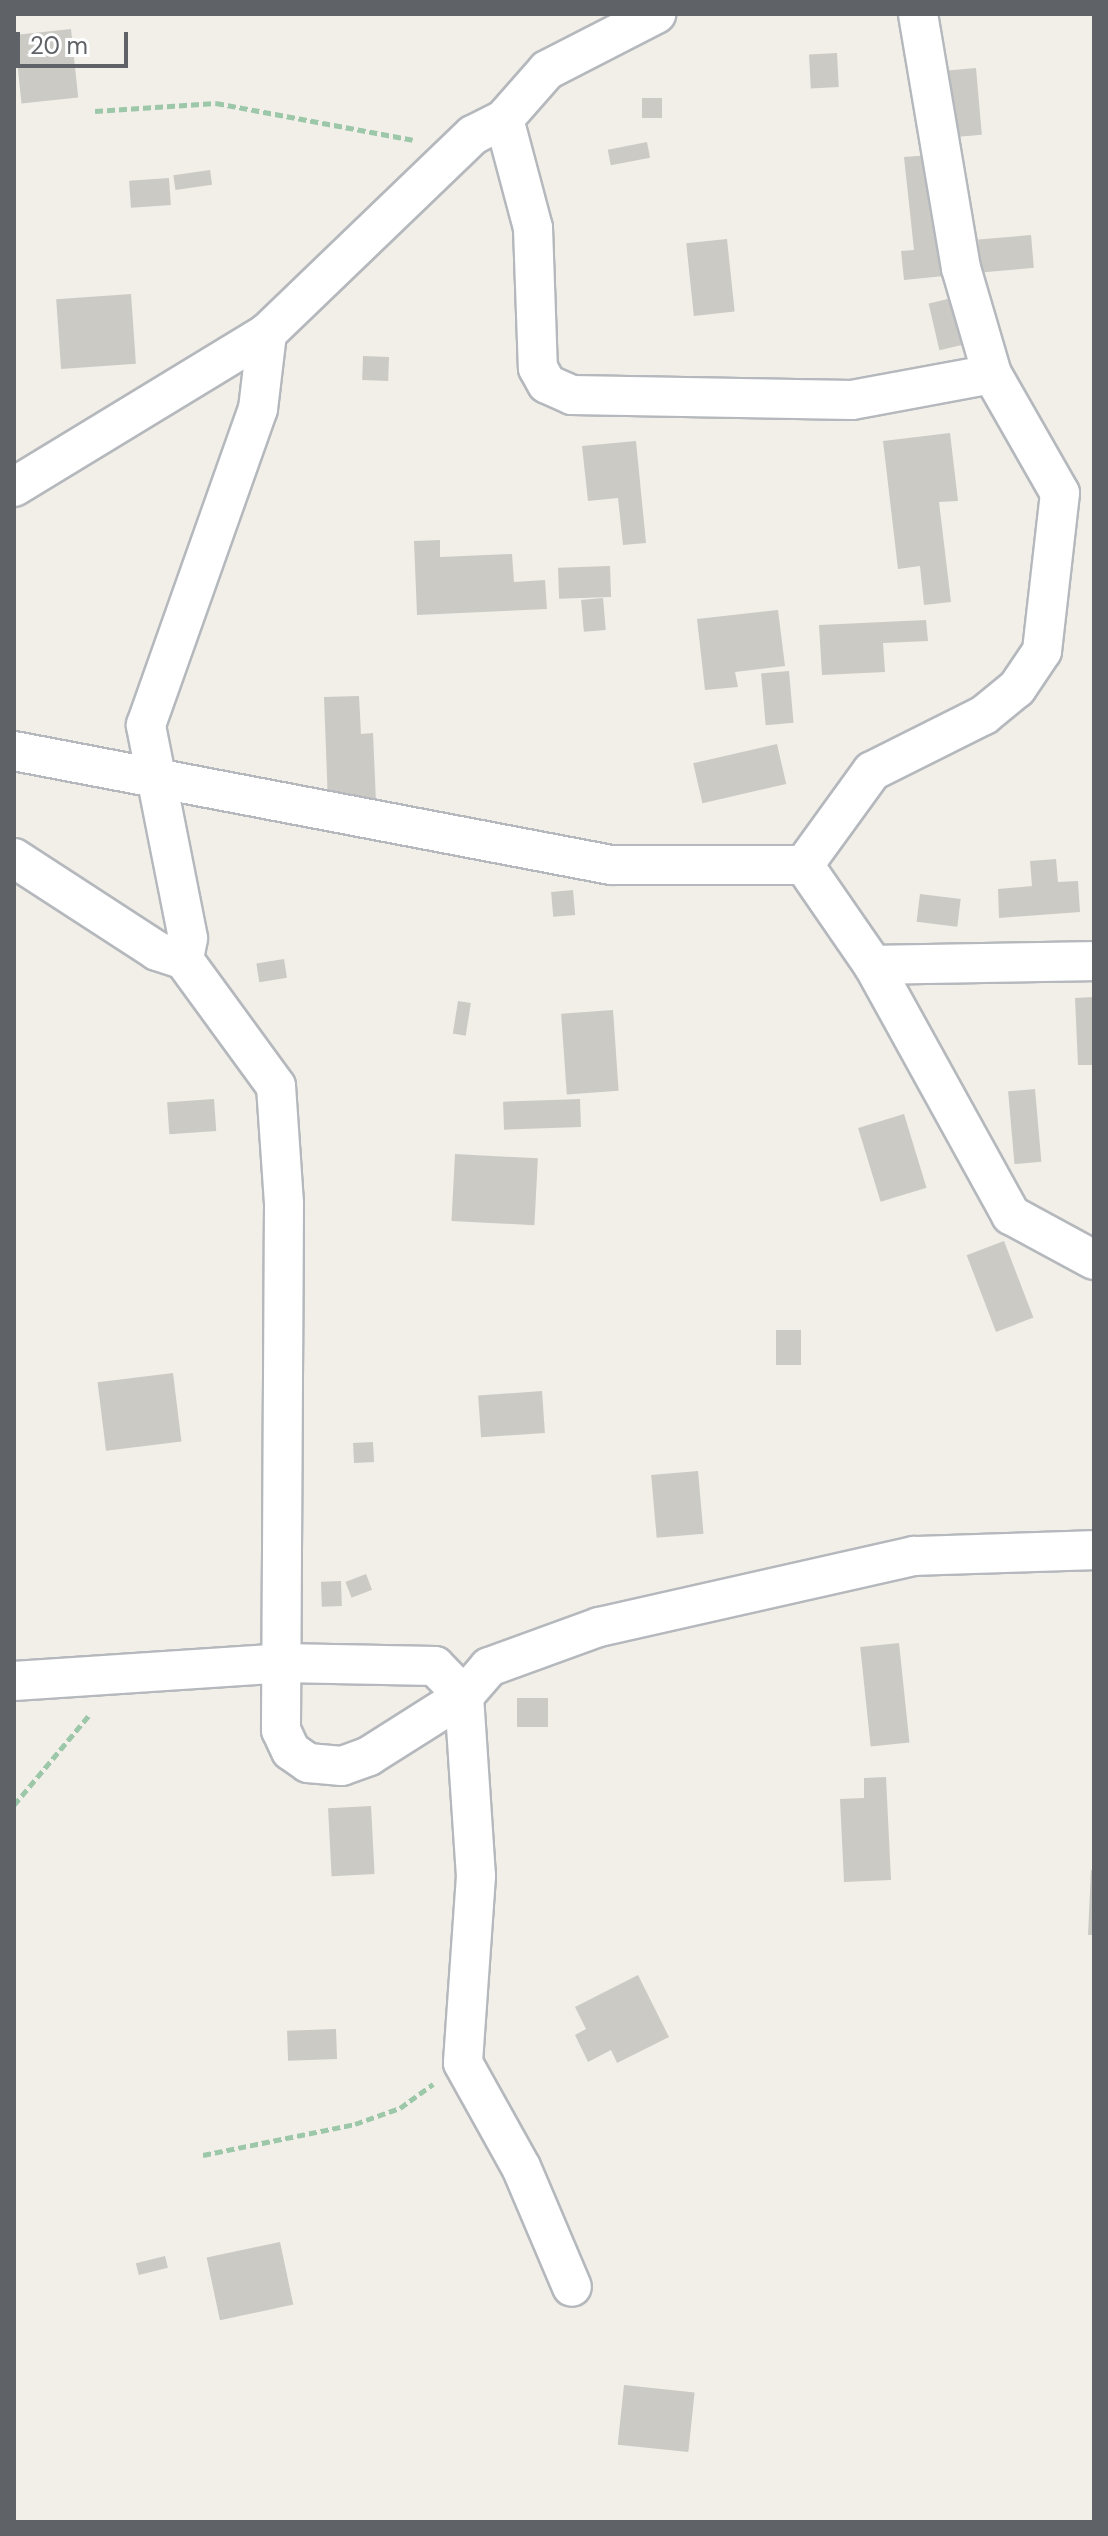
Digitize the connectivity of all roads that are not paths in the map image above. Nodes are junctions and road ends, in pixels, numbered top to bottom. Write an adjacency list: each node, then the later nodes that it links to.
1 (656, 14): 3 (street)
2 (918, 14): 5 (street)
3 (504, 119): 4 (street); 5 (street)
4 (267, 333): 6 (street); 8 (street)
5 (992, 374): 10 (street)
6 (14, 487)
7 (14, 751): 8 (street)
8 (155, 776): 10 (street); 11 (street)
9 (14, 858): 11 (street)
10 (804, 865): 13 (street)
11 (184, 960): 16 (street)
12 (1094, 961): 13 (street)
13 (873, 965): 14 (street)
14 (1094, 1260)
15 (1094, 1550): 18 (street)
16 (282, 1663): 17 (street); 18 (street); 18 (street)
17 (14, 1681)
18 (464, 1696): 19 (street)
19 (572, 2287)

